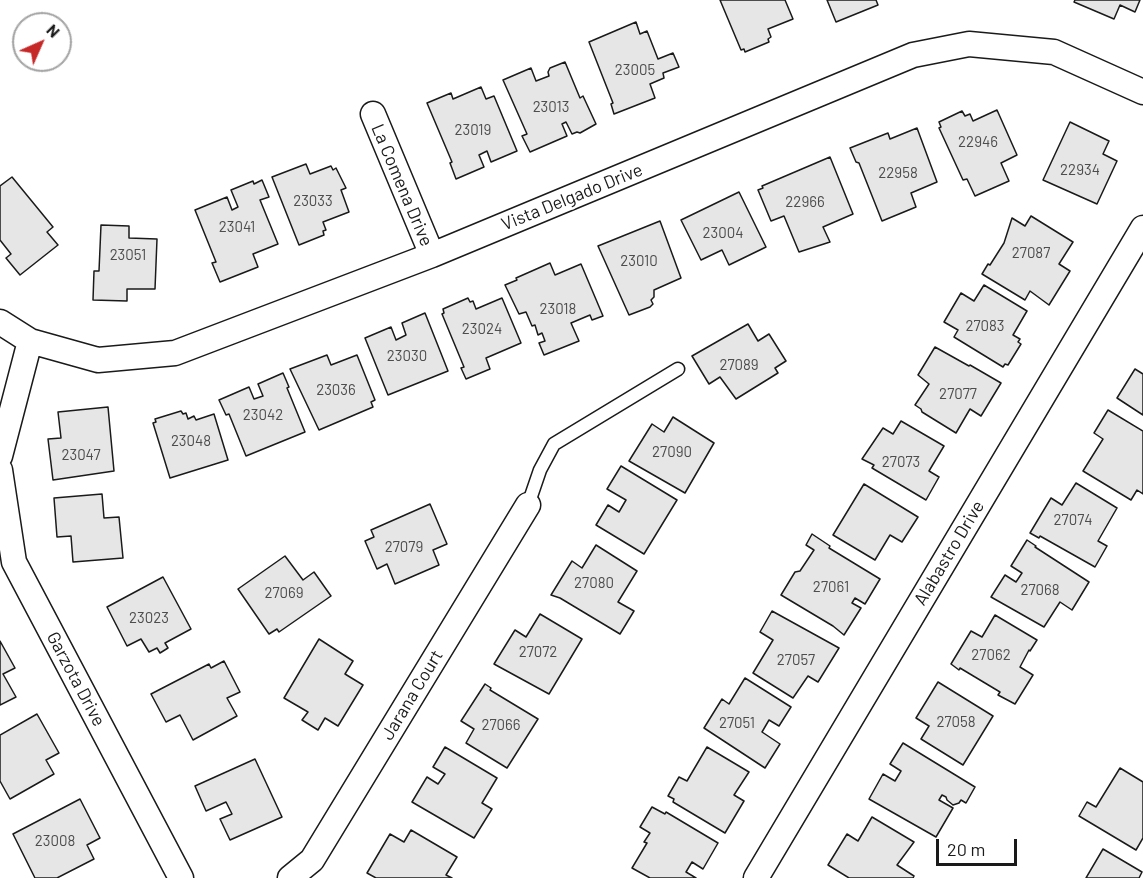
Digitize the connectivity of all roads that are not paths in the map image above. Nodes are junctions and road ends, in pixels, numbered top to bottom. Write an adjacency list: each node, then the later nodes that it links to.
1 (1143, 92): 4 (street, Vista Delgado Drive)
2 (373, 114): 4 (street, La Comena Drive)
3 (1143, 228): 13 (street, Alabastro Drive)
4 (432, 255): 6 (street, Vista Delgado Drive)
5 (0, 322): 6 (street, Vista Delgado Drive)
6 (30, 341): 8 (street)
7 (678, 369): 10 (lane)
8 (0, 456)
9 (0, 470): 11 (street, Garzota Drive)
10 (528, 505): 12 (street, Jarana Court)
11 (180, 878)
12 (290, 878)
13 (756, 878)

